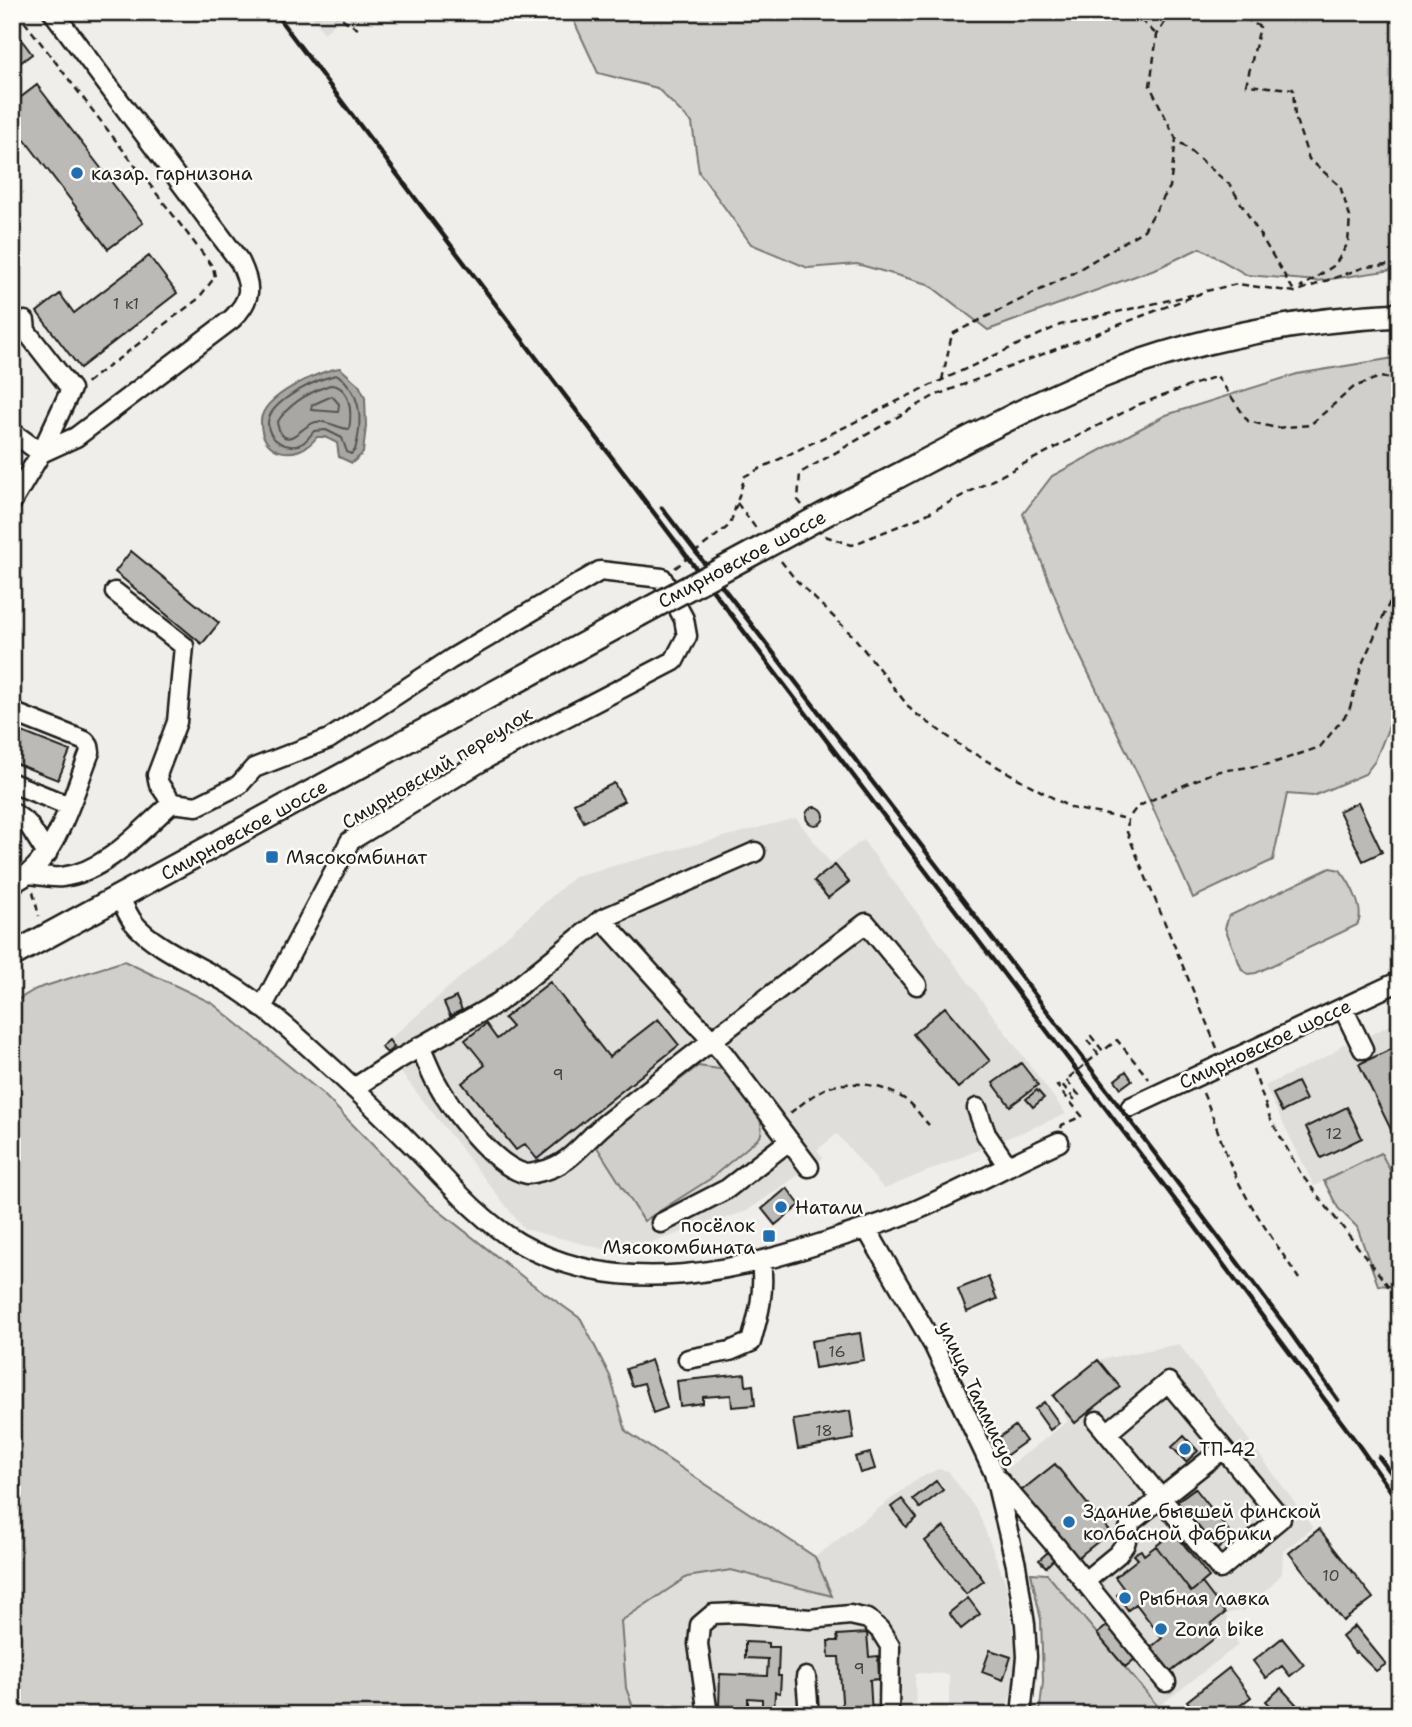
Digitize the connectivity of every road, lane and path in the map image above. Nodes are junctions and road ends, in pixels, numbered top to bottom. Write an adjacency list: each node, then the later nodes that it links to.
1 (17, 12): 17 (path)
2 (53, 12): 19 (street)
3 (332, 12): 7 (path)
4 (1132, 12): 8 (path)
5 (1171, 12): 8 (path)
6 (1234, 12): 12 (path)
7 (358, 29)
8 (1157, 35): 9 (path)
9 (1176, 139): 12 (path); 15 (path)
10 (1400, 264): 12 (path)
11 (1207, 291): 12 (path); 15 (path); 22 (path)
12 (1295, 292)
13 (1400, 315): 40 (main road, Смирновское шоссе, bridge)
14 (25, 321): 17 (street)
15 (942, 380): 21 (path)
16 (1400, 380): 24 (path)
17 (71, 389): 19 (street)
18 (12, 432): 19 (street)
19 (41, 453): 20 (street)
20 (12, 502)
21 (737, 503): 23 (path); 26 (path)
22 (805, 509)
23 (762, 536)
24 (824, 536)
25 (778, 557): 36 (path)
26 (662, 578): 32 (street); 46 (street, Смирновский переулок)
27 (1400, 579): 36 (path)
28 (115, 592): 32 (street)
29 (12, 712): 33 (street)
30 (1400, 751): 34 (path)
31 (12, 783): 33 (street)
32 (172, 803): 39 (street)
33 (68, 806): 38 (street)
34 (1400, 808)
35 (12, 812): 38 (street)
36 (1128, 819): 52 (path)
37 (755, 852): 42 (street)
38 (47, 854): 39 (street)
39 (18, 880): 41 (path)
40 (120, 898): 43 (main road, Смирновское шоссе); 46 (street)
41 (38, 916)
42 (602, 919): 48 (street); 49 (street)
43 (12, 955)
44 (1400, 981): 47 (street, Смирновское шоссе)
45 (917, 985): 48 (street)
46 (262, 1008): 55 (street)
47 (1343, 1008): 50 (street); 51 (street, Смирновское шоссе)
48 (712, 1040): 49 (street); 58 (street)
49 (421, 1046): 55 (street)
50 (1363, 1049)
51 (1247, 1053): 52 (street, Смирновское шоссе); 68 (path)
52 (1223, 1064): 53 (street, Смирновское шоссе)
53 (1195, 1077): 56 (street, Смирновское шоссе); 67 (path)
54 (1154, 1083): 60 (path)
55 (354, 1088): 66 (street)
56 (1131, 1107)
57 (976, 1108): 62 (street)
58 (776, 1123): 59 (path); 61 (street)
59 (929, 1125)
60 (1060, 1133): 62 (street)
61 (789, 1141): 63 (street); 64 (street)
62 (1007, 1166): 65 (street)
63 (809, 1167)
64 (661, 1223)
65 (866, 1228): 66 (street); 71 (street, улица Таммисуо)
66 (761, 1262): 69 (street)
67 (1299, 1279)
68 (1400, 1301)
69 (688, 1359)
70 (1223, 1449): 72 (street); 72 (street); 72 (street)
71 (993, 1473): 73 (street); 79 (street, улица Таммисуо)
72 (1162, 1499): 73 (street)
73 (1084, 1582): 75 (street)
74 (806, 1677): 77 (street)
75 (1166, 1682)
76 (708, 1715): 78 (street)
77 (809, 1715)
78 (889, 1715)
79 (1021, 1715)

